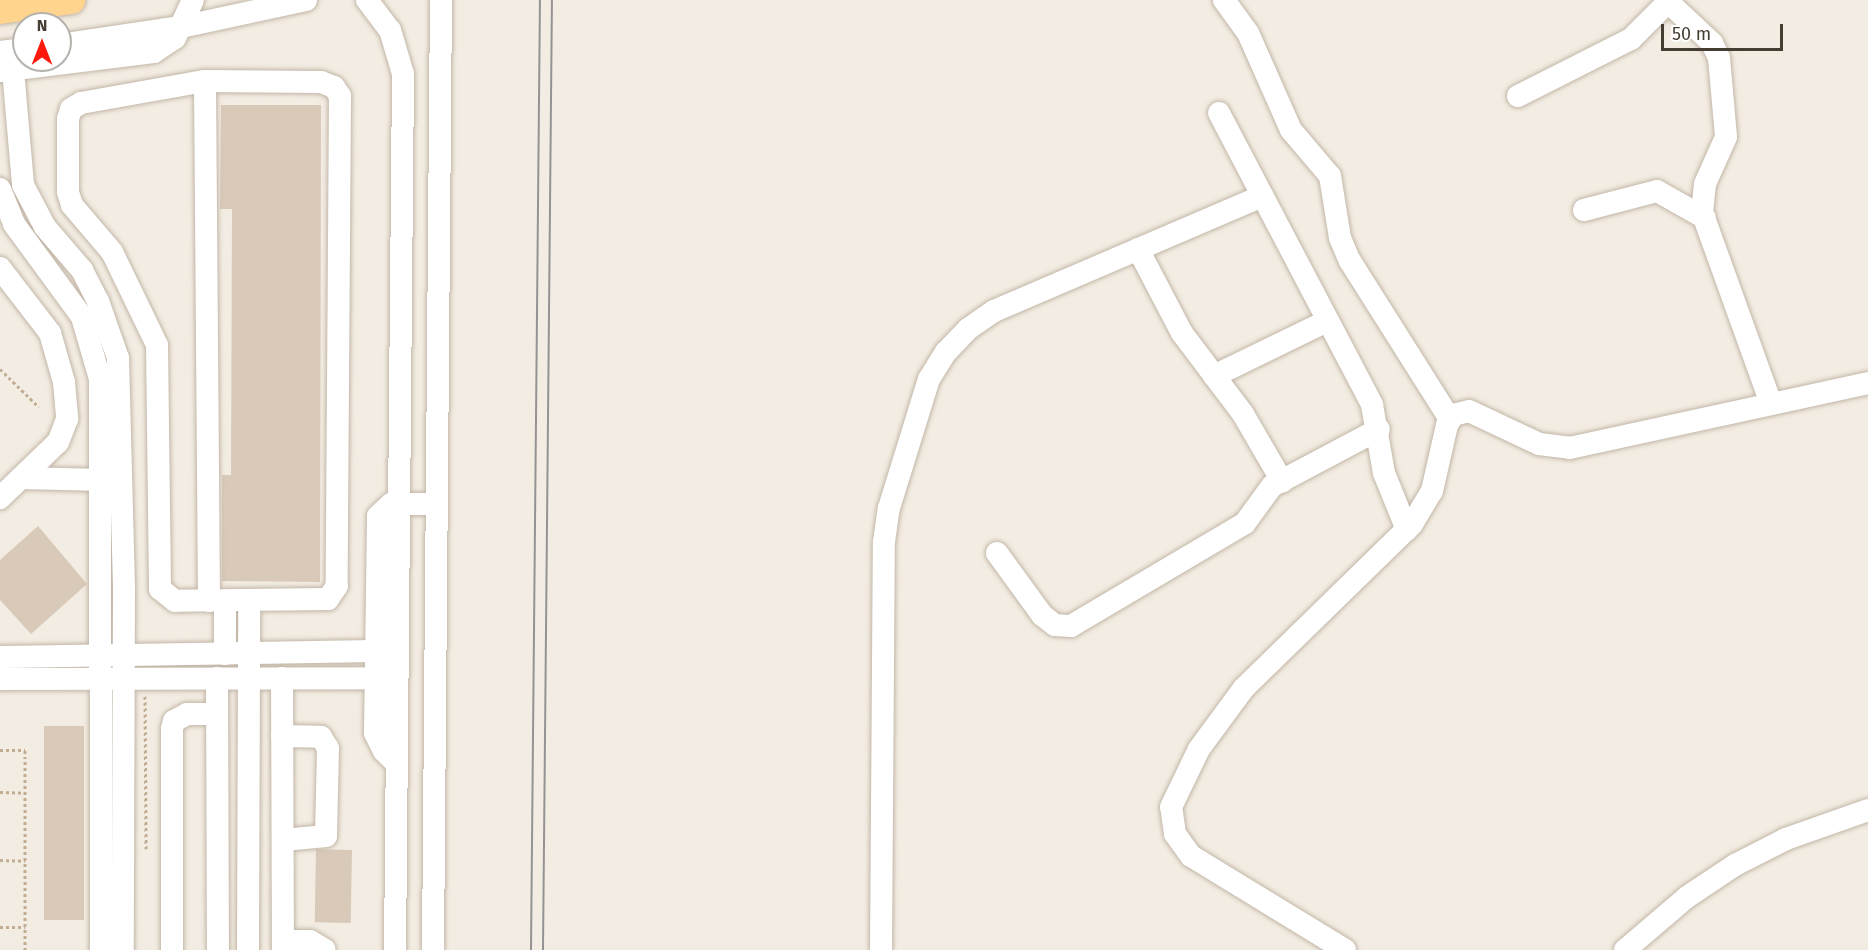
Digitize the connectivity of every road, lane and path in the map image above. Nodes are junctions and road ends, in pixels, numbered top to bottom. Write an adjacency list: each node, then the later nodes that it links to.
1 (71, 0): 8 (main road)
2 (193, 0): 9 (street)
3 (306, 0): 9 (street)
4 (367, 0): 35 (street)
5 (441, 0): 36 (street)
6 (1224, 0): 28 (street)
7 (1667, 1): 13 (street); 19 (street)
8 (0, 10)
9 (181, 27): 10 (street); 11 (street)
10 (72, 43)
11 (4, 64): 16 (street)
12 (205, 81): 32 (street); 39 (street); 40 (street)
13 (1518, 96)
14 (1219, 113): 15 (street)
15 (1262, 196): 20 (street); 22 (street)
16 (28, 198): 17 (street); 31 (street)
17 (4, 199): 31 (street)
18 (1584, 210): 19 (street)
19 (1705, 218): 26 (street)
20 (1138, 249): 24 (street); 75 (street)
21 (0, 268): 30 (street)
22 (1327, 321): 24 (street); 29 (street)
23 (0, 369): 27 (path)
24 (1214, 376): 33 (street)
25 (1868, 383): 26 (street)
26 (1771, 404): 28 (street)
27 (39, 407)
28 (1450, 419): 37 (street)
29 (1378, 429): 33 (street); 37 (street)
30 (21, 478): 31 (street); 34 (street)
31 (112, 480): 32 (street); 44 (street)
32 (158, 480): 39 (street)
33 (1282, 481): 38 (street)
34 (0, 498)
35 (397, 504): 36 (street); 41 (street)
36 (436, 504): 60 (street)
37 (1407, 530): 76 (street)
38 (997, 553)
39 (217, 601): 40 (street); 43 (street)
40 (249, 601): 42 (street)
41 (386, 651): 42 (street); 49 (street)
42 (249, 653): 43 (street); 47 (street)
43 (225, 654): 44 (street)
44 (113, 655): 45 (street); 51 (street)
45 (0, 657)
46 (217, 678): 47 (street); 51 (street); 52 (street)
47 (249, 678): 48 (street); 71 (street)
48 (282, 678): 49 (street); 53 (street)
49 (386, 678): 59 (street)
50 (0, 679): 51 (street)
51 (113, 679): 67 (street); 68 (street)
52 (217, 714): 69 (street); 70 (street)
53 (282, 736): 58 (street); 58 (street)
54 (0, 750): 56 (path)
55 (0, 792): 56 (path)
56 (25, 793): 62 (path)
57 (1868, 810): 77 (street)
58 (283, 840): 65 (street)
59 (395, 854): 60 (street); 73 (street)
60 (433, 854): 74 (street)
61 (0, 860): 62 (path)
62 (25, 861): 64 (path)
63 (0, 927): 64 (path)
64 (25, 927): 66 (path)
65 (283, 945): 72 (street)
66 (25, 950)
67 (101, 950)
68 (123, 950)
69 (172, 950)
70 (218, 950)
71 (248, 950)
72 (325, 950)
73 (394, 950)
74 (433, 950)
75 (881, 950)
76 (1345, 950)
77 (1625, 950)

